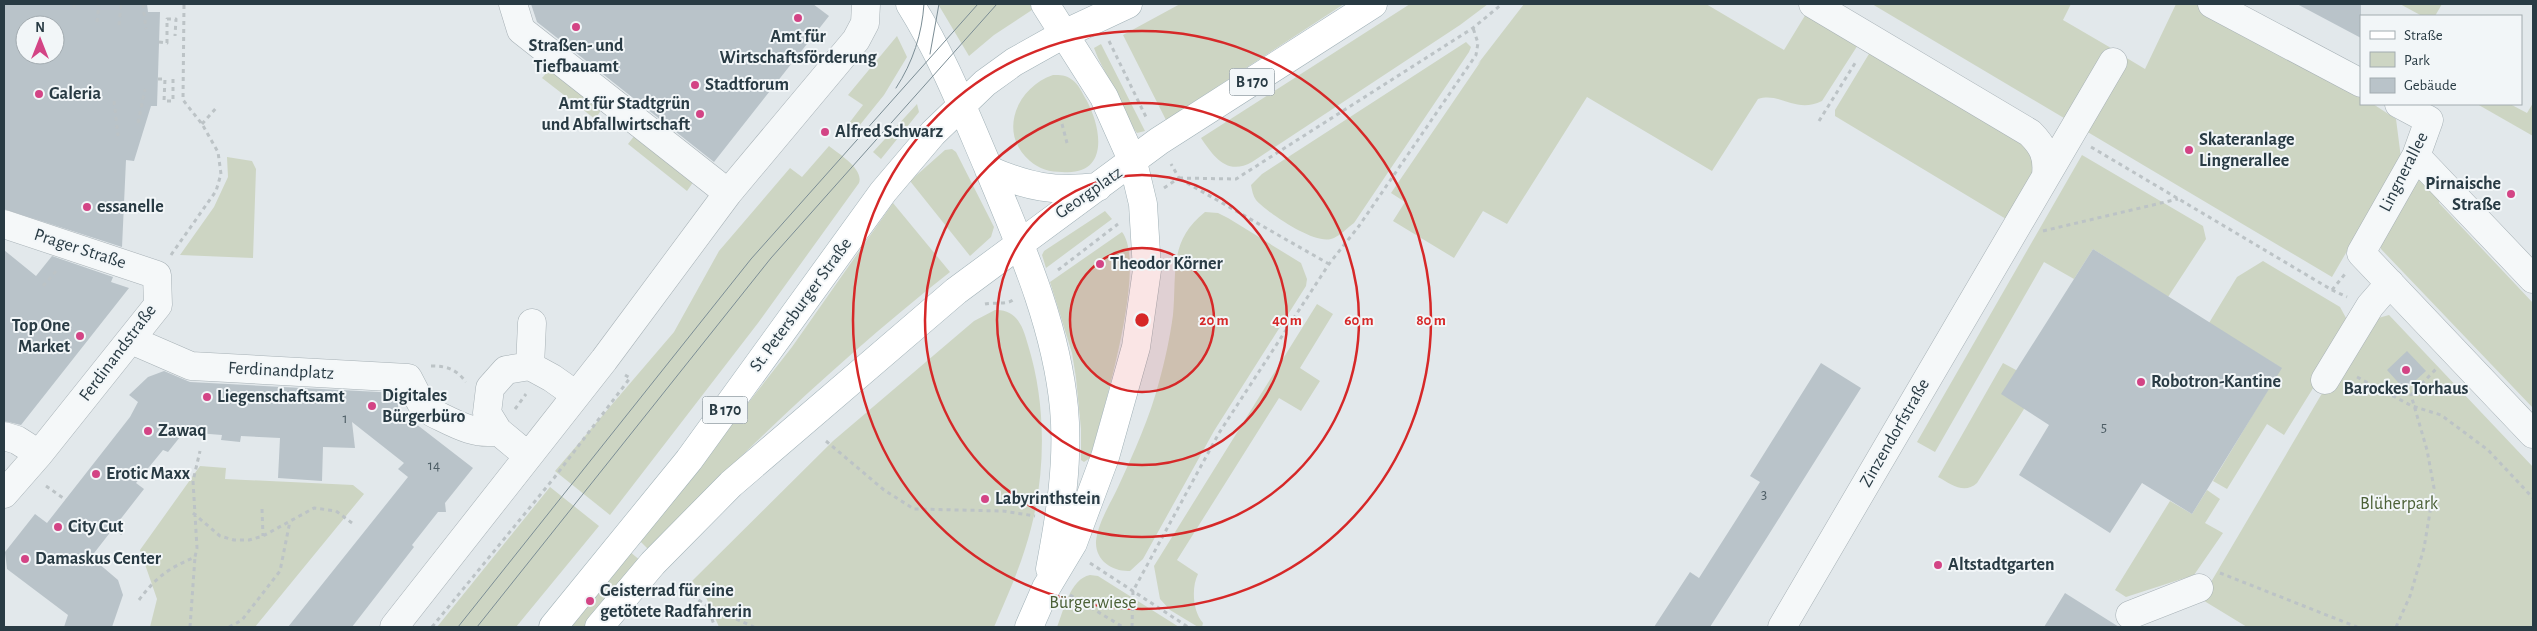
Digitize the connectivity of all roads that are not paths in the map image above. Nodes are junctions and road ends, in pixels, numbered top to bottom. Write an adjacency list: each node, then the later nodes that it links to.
1 (513, 4): 19 (street)
2 (866, 4): 19 (street)
3 (910, 4): 12 (main road)
4 (1128, 4): 9 (main road, B 170)
5 (1373, 4): 15 (main road, B 170)
6 (1813, 4): 17 (street)
7 (2212, 4): 11 (street)
8 (1049, 6): 9 (main road, Georgplatz)
9 (1064, 34): 12 (main road, B 170); 15 (main road, Georgplatz)
10 (2113, 62): 17 (street, Zinzendorfstraße)
11 (2360, 82)
12 (962, 104): 16 (main road); 40 (main road, St. Petersburger Straße / B 170)
13 (2401, 105): 14 (street, Lingnerallee)
14 (2416, 156): 23 (street); 24 (street, Lingnerallee)
15 (1133, 162): 18 (main road, Georgplatz / B 170); 37 (main road)
16 (989, 170): 18 (main road); 21 (main road)
17 (2046, 175): 43 (street, Zinzendorfstraße)
18 (1098, 187): 21 (main road, Georgplatz / B 170)
19 (728, 193): 29 (street)
20 (4, 224): 22 (street, Prager Straße)
21 (1020, 242): 37 (main road); 41 (main road, B 170)
22 (157, 275): 26 (street, Ferdinandstraße)
23 (2533, 279)
24 (2390, 283): 28 (street); 31 (street)
25 (532, 323): 27 (street)
26 (131, 340): 30 (street, Ferdinandplatz); 33 (street, Ferdinandstraße)
27 (535, 369): 29 (street); 30 (street)
28 (2330, 372)
29 (576, 395): 34 (street)
30 (498, 432): 34 (street)
31 (2533, 434)
32 (4, 436): 33 (street)
33 (40, 454): 35 (street, Ferdinandstraße)
34 (528, 456): 39 (street)
35 (4, 494)
36 (2205, 578): 38 (street)
37 (1058, 591): 42 (main road)
38 (2130, 615)
39 (394, 627)
40 (553, 627)
41 (599, 627)
42 (1030, 627)
43 (1782, 627)

